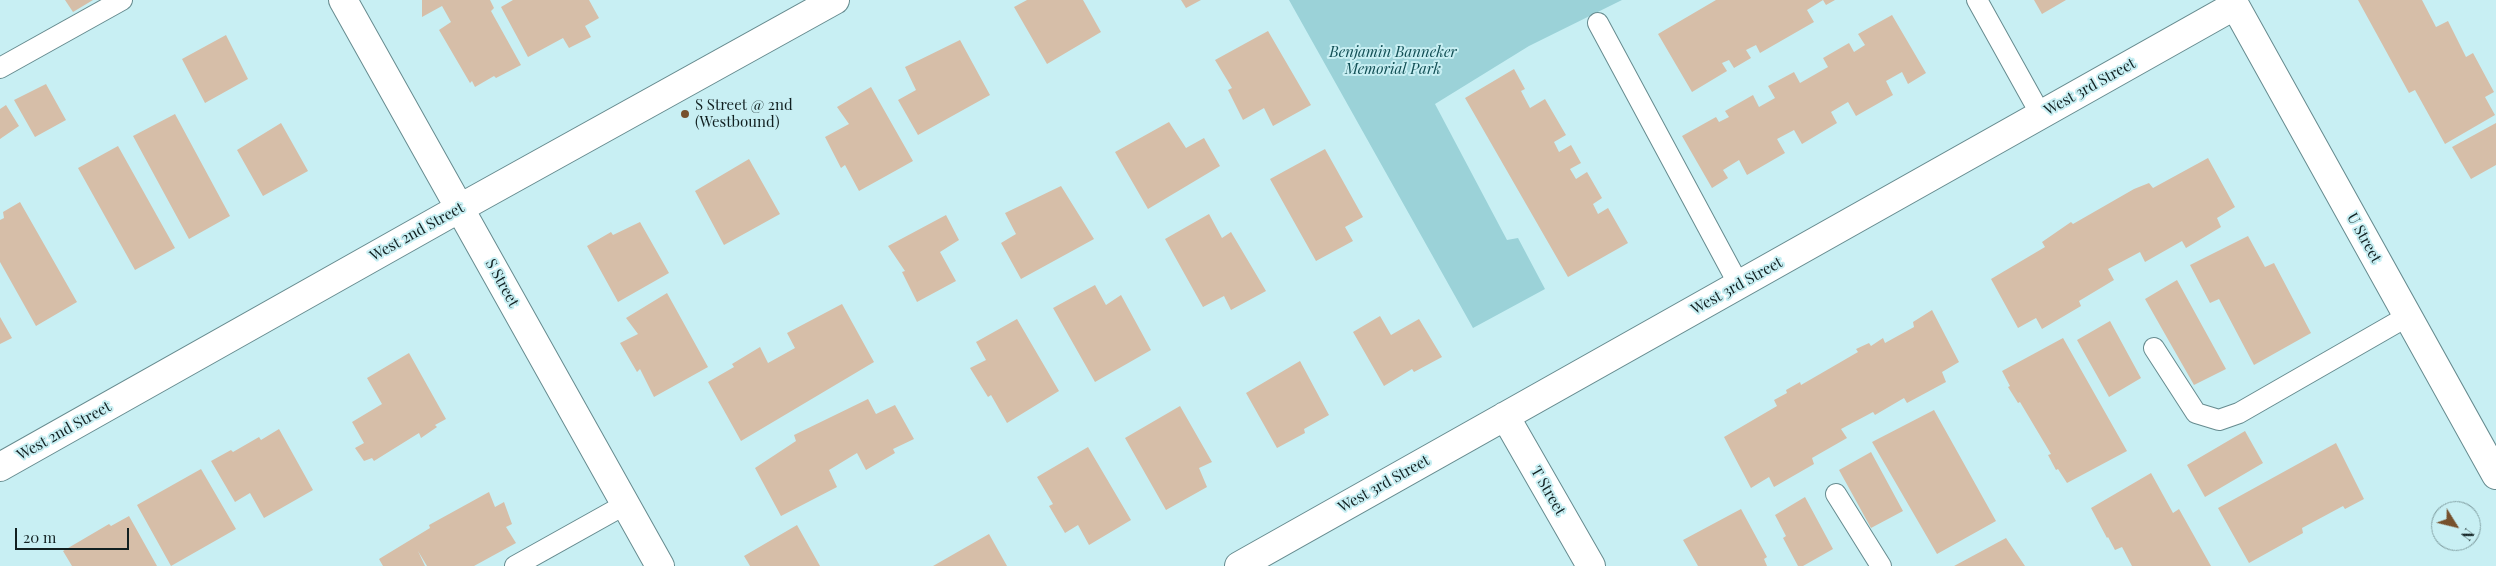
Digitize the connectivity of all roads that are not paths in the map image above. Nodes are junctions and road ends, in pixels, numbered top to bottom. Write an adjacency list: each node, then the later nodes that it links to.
1 (122, 0): 7 (lane)
2 (344, 0): 9 (street, S Street)
3 (835, 0): 9 (street, West 2nd Street)
4 (1977, 0): 8 (lane)
5 (2233, 3): 8 (street, West 3rd Street); 11 (street, U Street)
6 (1598, 23): 10 (lane)
7 (0, 68)
8 (2040, 115): 10 (street, West 3rd Street)
9 (460, 208): 14 (street, West 2nd Street); 17 (street, S Street)
10 (1739, 285): 13 (street, West 3rd Street)
11 (2408, 316): 12 (lane); 15 (street, U Street)
12 (2154, 348)
13 (1505, 416): 20 (street, West 3rd Street); 21 (street, T Street)
14 (0, 468)
15 (2496, 473)
16 (1836, 494): 22 (lane)
17 (626, 504): 18 (lane); 19 (street, S Street)
18 (515, 566)
19 (660, 566)
20 (1239, 566)
21 (1591, 566)
22 (1881, 566)

